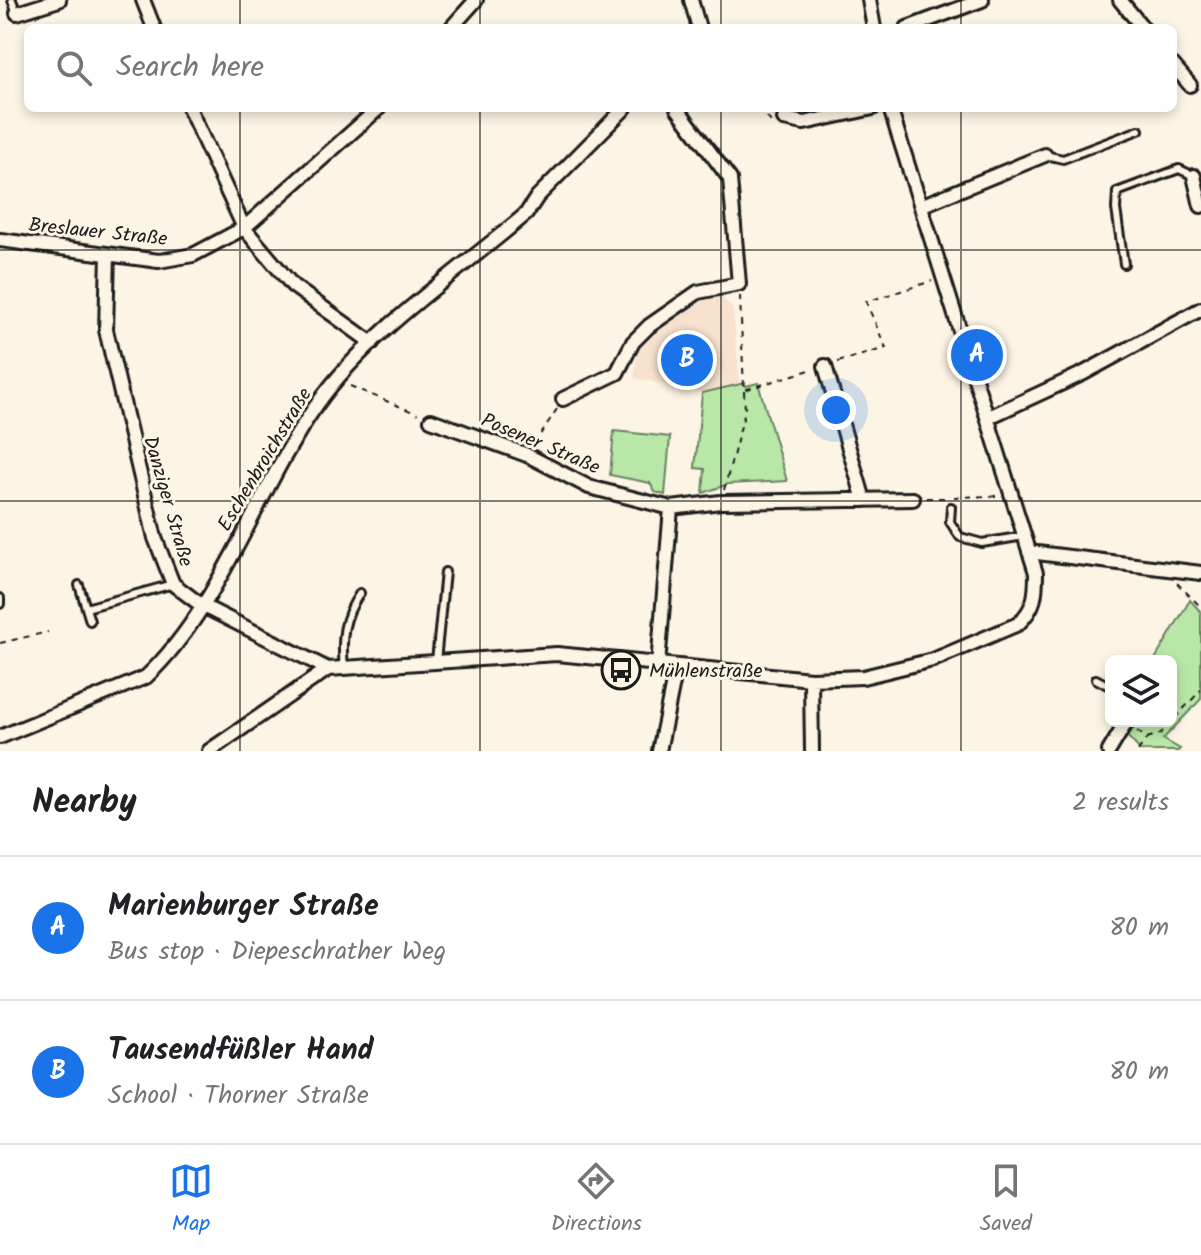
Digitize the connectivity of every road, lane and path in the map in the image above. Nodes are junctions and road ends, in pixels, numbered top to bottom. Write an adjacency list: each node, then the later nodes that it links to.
1 (12, 0): 9 (lane)
2 (59, 0): 9 (street)
3 (143, 0): 10 (street)
4 (476, 0): 11 (street)
5 (691, 0): 12 (street)
6 (869, 0): 13 (street)
7 (982, 0): 14 (street)
8 (1120, 0): 15 (street)
9 (17, 13)
10 (152, 24)
11 (455, 24)
12 (698, 24)
13 (873, 24)
14 (918, 24)
15 (1140, 24)
16 (1177, 70): 17 (street)
17 (1190, 85)
18 (191, 112): 30 (street)
19 (374, 112): 30 (street, Breslauer Straße)
20 (621, 112): 37 (street, Eschenbroichstraße)
21 (680, 112): 35 (street)
22 (855, 112): 24 (street)
23 (891, 112): 28 (street)
24 (784, 119)
25 (1139, 130): 26 (lane)
26 (1045, 155): 28 (street)
27 (1194, 176): 29 (street); 33 (lane)
28 (923, 205): 34 (street)
29 (1201, 206)
30 (244, 228): 32 (street, Breslauer Straße); 37 (street)
31 (0, 240): 32 (street, Breslauer Straße)
32 (108, 254): 56 (street, Danziger Straße)
33 (1124, 264)
34 (945, 277): 38 (path); 42 (street)
35 (739, 284): 40 (path); 41 (street)
36 (1201, 309): 42 (street)
37 (372, 343): 39 (street, Eschenbroichstraße)
38 (825, 366): 40 (path); 47 (street)
39 (337, 381): 43 (path); 61 (street, Eschenbroichstraße)
40 (744, 390): 48 (path)
41 (563, 399): 44 (path)
42 (989, 417): 45 (street)
43 (431, 420): 44 (street, Posener Straße)
44 (527, 455): 50 (street, Posener Straße)
45 (1011, 495): 46 (path); 51 (street)
46 (913, 499): 47 (street)
47 (864, 500): 48 (street)
48 (721, 502): 50 (street)
49 (951, 507): 51 (lane)
50 (671, 508): 68 (street)
51 (1024, 536): 52 (street)
52 (1029, 552): 53 (street); 72 (street)
53 (1162, 568): 55 (street); 62 (path)
54 (445, 572): 67 (lane)
55 (1201, 573)
56 (173, 584): 61 (street, Danziger Straße); 63 (lane)
57 (79, 585): 63 (lane)
58 (360, 593): 69 (lane)
59 (0, 598): 60 (lane)
60 (0, 604)
61 (201, 605): 71 (street, Danziger Straße); 78 (street, Eschenbroichstraße)
62 (1201, 607)
63 (86, 608): 64 (lane)
64 (90, 621)
65 (48, 632): 66 (path)
66 (0, 643)
67 (436, 661): 68 (street); 69 (street)
68 (658, 665): 70 (street)
69 (344, 668): 71 (street)
70 (676, 668): 72 (street); 81 (street)
71 (328, 669): 80 (street)
72 (811, 679): 82 (street)
73 (1096, 679): 74 (lane)
74 (1105, 684)
75 (1201, 690): 79 (path)
76 (1124, 727): 83 (street)
77 (1133, 727): 79 (path)
78 (0, 737)
79 (1147, 738): 84 (path)
80 (209, 751)
81 (659, 751)
82 (812, 751)
83 (1109, 751)
84 (1138, 751)

